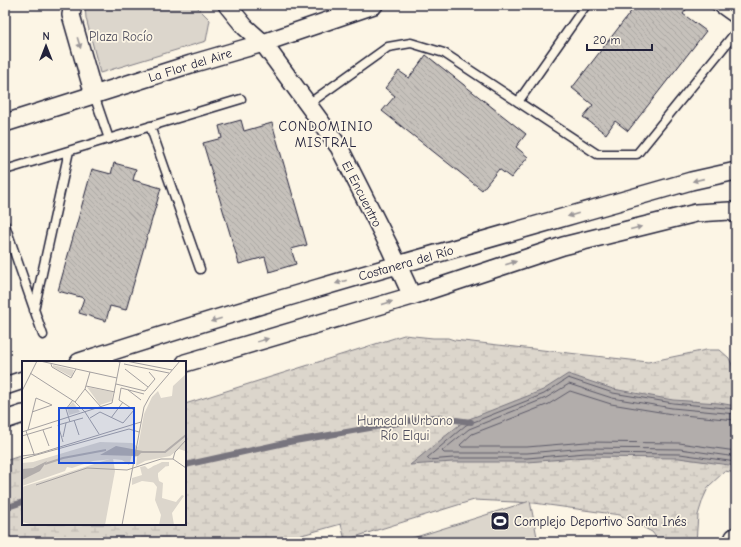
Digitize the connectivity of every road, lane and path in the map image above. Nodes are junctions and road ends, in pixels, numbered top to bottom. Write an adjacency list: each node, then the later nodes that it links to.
1 (73, 5): 9 (street, one-way to 9)
2 (227, 5): 8 (street, El Encuentro)
3 (374, 5): 8 (street, La Flor del Aire)
4 (586, 5): 11 (lane)
5 (715, 5): 6 (lane)
6 (736, 20)
7 (736, 32): 11 (lane)
8 (263, 43): 9 (street, La Flor del Aire); 12 (street, El Encuentro)
9 (94, 95): 13 (street, La Flor del Aire); 15 (lane)
10 (241, 99): 14 (lane)
11 (518, 102): 12 (lane)
12 (307, 105): 21 (street, El Encuentro)
13 (5, 123)
14 (150, 126): 15 (lane); 22 (lane)
15 (109, 139): 16 (lane)
16 (69, 151): 17 (lane); 24 (lane)
17 (5, 170)
18 (736, 171): 21 (street, Costanera del Río, one-way to 21)
19 (736, 214): 23 (street, one-way to 19)
20 (5, 225): 24 (lane)
21 (398, 265): 23 (street, El Encuentro); 26 (street, Costanera del Río, one-way to 26)
22 (200, 269)
23 (412, 296): 27 (street, one-way to 23)
24 (34, 310): 25 (lane)
25 (43, 335)
26 (82, 361)
27 (186, 363)
28 (22, 380): 29 (street)
29 (5, 386)
30 (22, 414): 31 (street)
31 (5, 420)
32 (736, 539): 33 (main road)
33 (735, 542)

